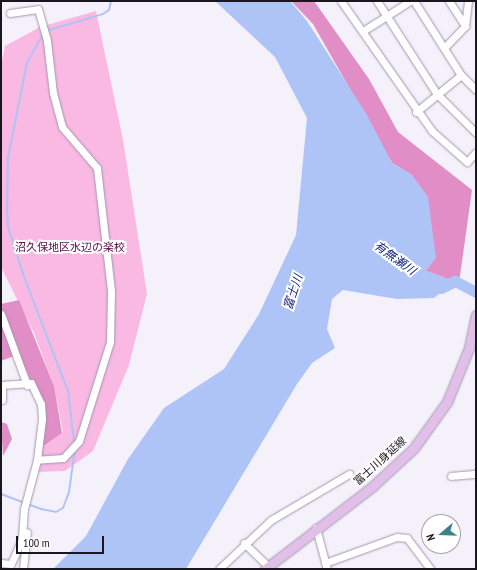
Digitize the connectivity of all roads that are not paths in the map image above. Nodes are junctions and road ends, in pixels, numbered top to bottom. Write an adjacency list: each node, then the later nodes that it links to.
1 (341, 1): 10 (street)
2 (377, 1): 8 (street)
3 (410, 1): 8 (street)
4 (414, 1): 11 (street)
5 (449, 1): 9 (street)
6 (468, 1): 9 (street)
7 (10, 13): 24 (street)
8 (386, 16): 10 (street); 14 (street)
9 (465, 26): 11 (street)
10 (363, 31): 15 (street)
11 (444, 48): 12 (street)
12 (461, 76): 13 (street); 14 (street)
13 (476, 90)
14 (437, 94): 15 (street); 16 (street)
15 (416, 112): 17 (street)
16 (476, 133)
17 (476, 152)
18 (1, 314): 22 (street)
19 (476, 315): 20 (main road, 富士川身延線)
20 (475, 328): 29 (main road, 富士川身延線)
21 (1, 385): 22 (street); 23 (street)
22 (27, 385): 24 (street)
23 (2, 400)
24 (38, 460): 28 (street)
25 (349, 474): 30 (street)
26 (476, 474): 27 (street)
27 (451, 476)
28 (24, 519): 31 (street); 34 (street)
29 (316, 528): 32 (street); 33 (main road, 富士川身延線)
30 (244, 543): 33 (street); 35 (street)
31 (3, 565)
32 (326, 566): 36 (street)
33 (266, 567)
34 (23, 569)
35 (219, 569)
36 (430, 569)

